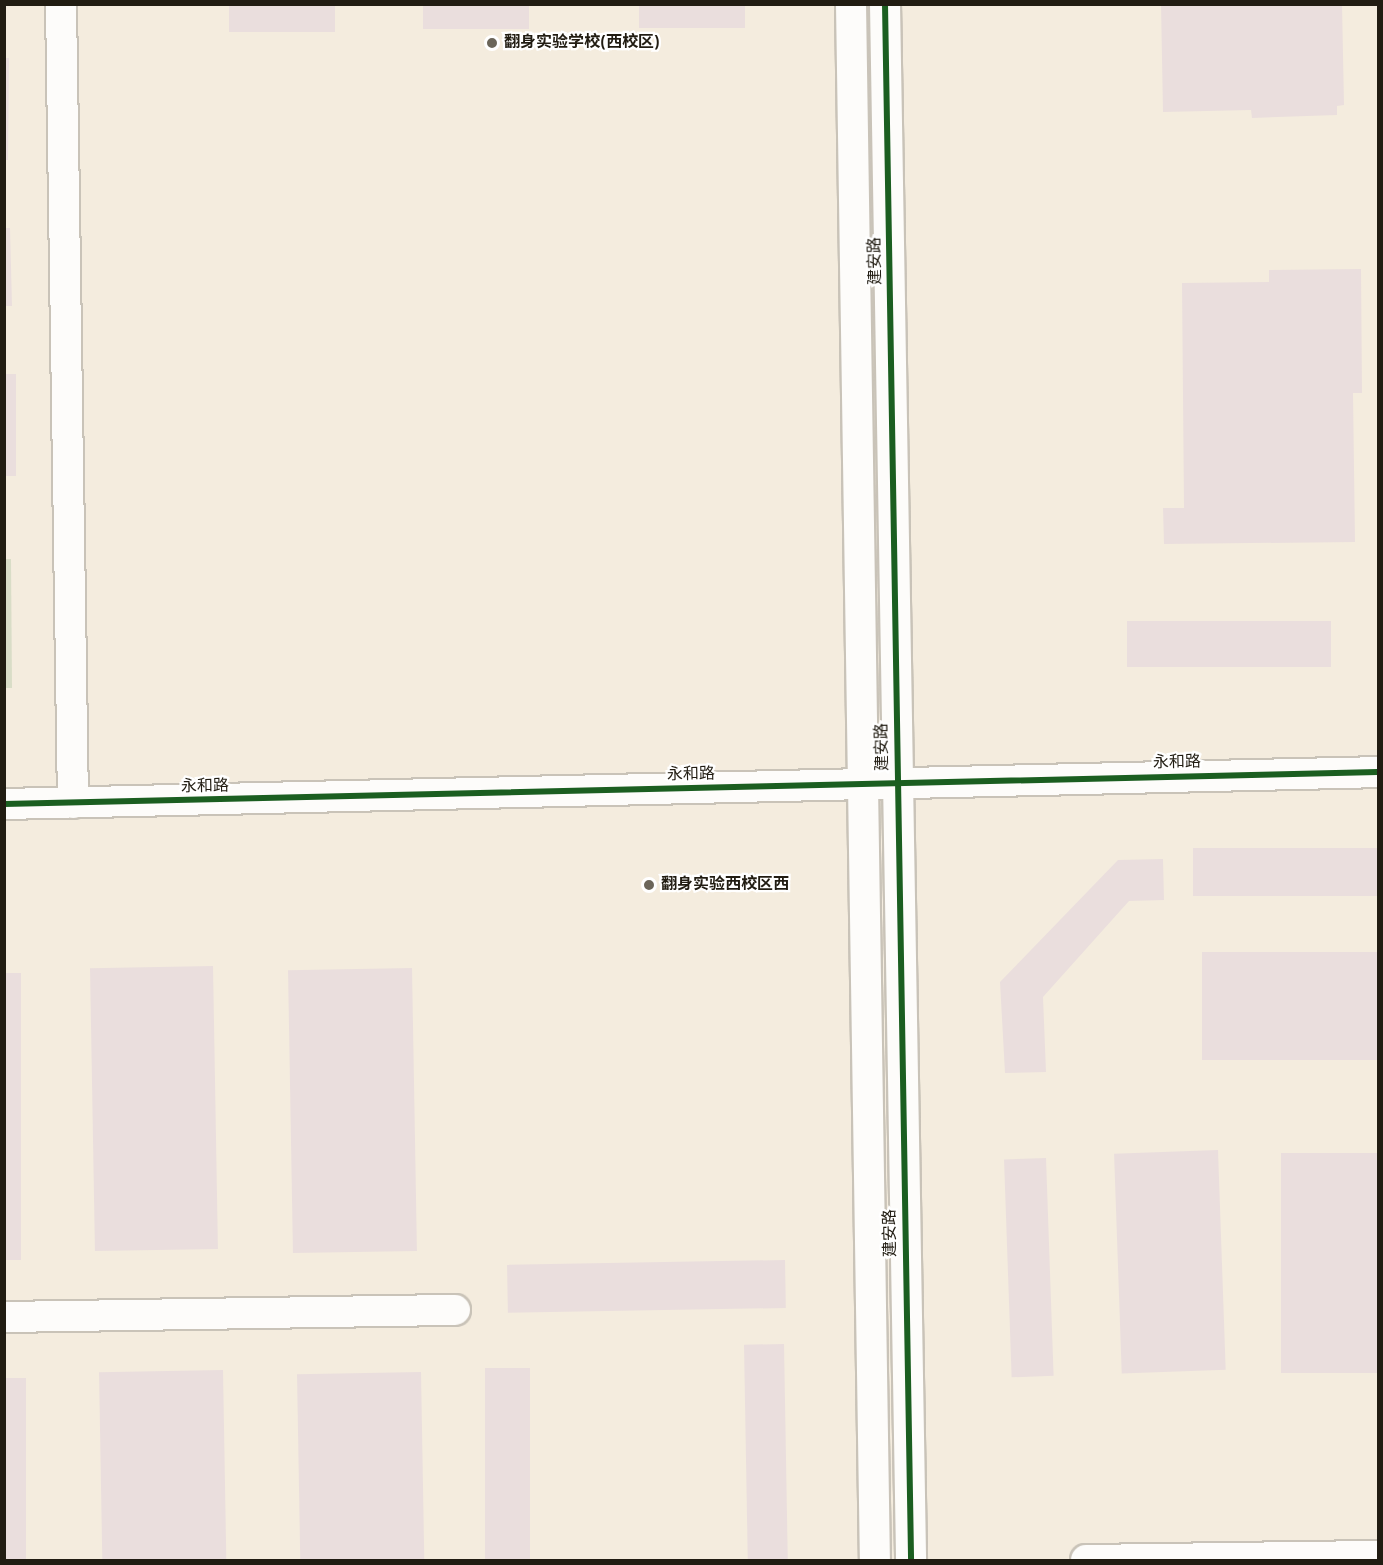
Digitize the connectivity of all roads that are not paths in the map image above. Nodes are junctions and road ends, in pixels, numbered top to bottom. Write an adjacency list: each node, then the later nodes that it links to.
1 (61, 4): 7 (street)
2 (851, 4): 6 (street, 建安路)
3 (885, 4): 5 (street, 建安路)
4 (1378, 772): 5 (street, 永和路)
5 (897, 784): 6 (street, 永和路); 13 (street, 建安路)
6 (862, 785): 7 (street, 永和路); 12 (street, 建安路)
7 (73, 803): 8 (street, 永和路)
8 (4, 804)
9 (455, 1310): 10 (street)
10 (4, 1317)
11 (1378, 1556): 14 (street)
12 (875, 1560)
13 (911, 1560)
14 (1086, 1560)

